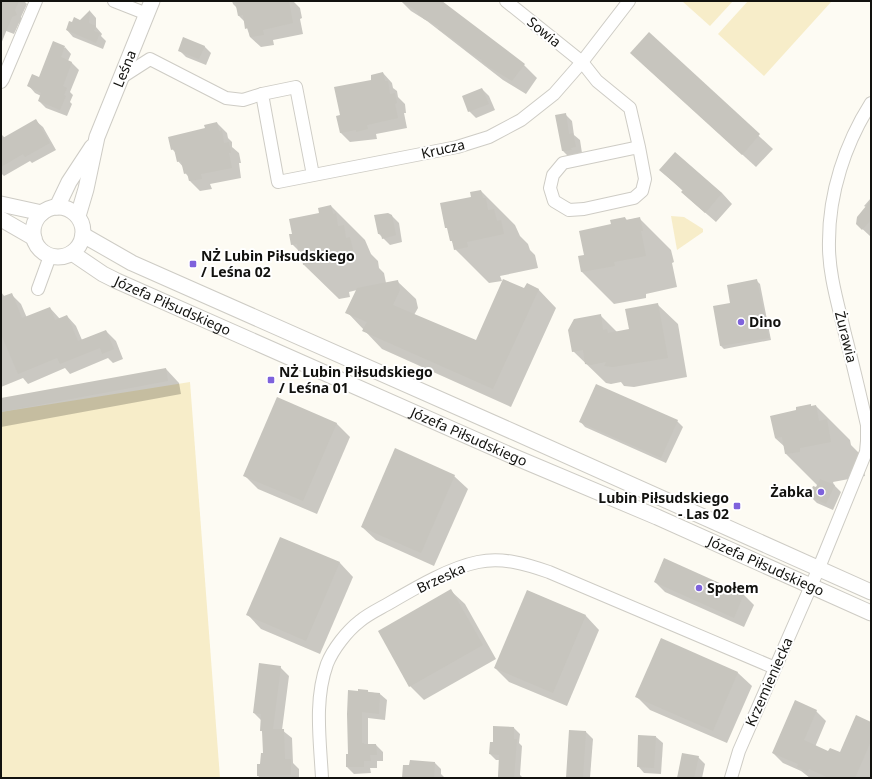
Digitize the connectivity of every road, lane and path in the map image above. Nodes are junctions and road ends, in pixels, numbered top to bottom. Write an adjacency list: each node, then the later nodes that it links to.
1 (36, 1): 8 (street)
2 (114, 1): 5 (street)
3 (506, 1): 6 (street, Sowia)
4 (629, 1): 6 (street, Krucza)
5 (149, 7): 7 (street, Leśna)
6 (582, 62): 12 (street); 13 (street, Krucza)
7 (122, 77): 9 (street); 11 (street, Leśna)
8 (1, 82)
9 (262, 94): 13 (street); 13 (street, Krucza)
10 (871, 103): 24 (street, Żurawia)
11 (97, 137): 15 (street, Leśna); 17 (street, Leśna)
12 (639, 147): 12 (street)
13 (313, 175)
14 (1, 204): 16 (street)
15 (57, 207): 16 (street); 17 (street)
16 (42, 213): 20 (street)
17 (78, 216): 19 (street)
18 (1, 219): 20 (street)
19 (83, 235): 21 (street); 25 (street, Józefa Piłsudskiego)
20 (34, 238): 22 (street)
21 (72, 253): 22 (street); 26 (street, Józefa Piłsudskiego)
22 (50, 256): 23 (street)
23 (38, 289)
24 (869, 441): 25 (street, Żurawia)
25 (818, 570): 26 (street, Krzemieniecka); 27 (street, Józefa Piłsudskiego)
26 (811, 586): 28 (street, Józefa Piłsudskiego); 29 (street, Krzemieniecka)
27 (871, 592)
28 (871, 613)
29 (775, 668): 30 (street, Brzeska); 31 (street, Krzemieniecka)
30 (322, 778)
31 (731, 778)

